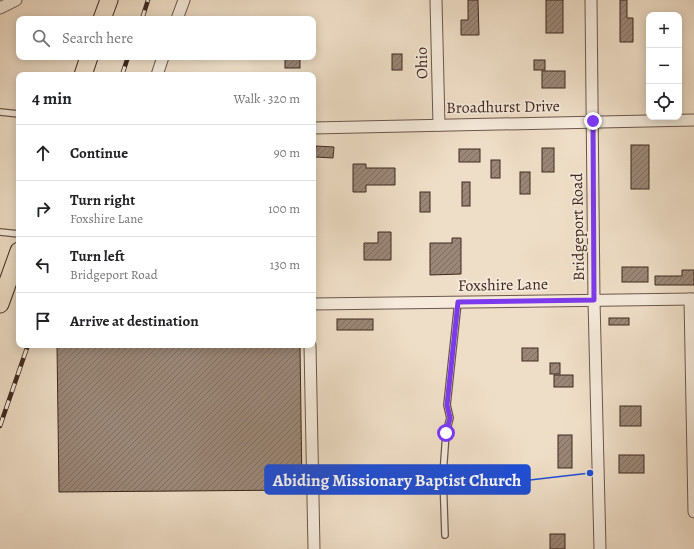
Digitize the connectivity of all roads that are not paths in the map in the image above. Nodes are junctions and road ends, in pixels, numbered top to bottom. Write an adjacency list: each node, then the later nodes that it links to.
1 (16, 0): 6 (street)
2 (109, 0): 7 (main road)
3 (184, 0): 8 (street)
4 (436, 0): 17 (street, Ohio)
5 (591, 0): 16 (street, Bridgeport Road)
6 (0, 8)
7 (103, 16)
8 (178, 16)
9 (88, 60): 11 (main road)
10 (163, 60): 12 (street)
11 (84, 72)
12 (158, 72)
13 (0, 112): 14 (lane)
14 (16, 114)
15 (694, 120): 16 (street, Broadhurst Drive)
16 (593, 121): 17 (street, Broadhurst Drive); 23 (street, Bridgeport Road)
17 (439, 125): 18 (street, Broadhurst Drive)
18 (316, 128)
19 (0, 232): 20 (lane)
20 (16, 234)
21 (16, 259): 25 (main road)
22 (692, 299): 23 (street, Foxshire Lane); 28 (street)
23 (594, 300): 24 (street, Foxshire Lane); 31 (street, Bridgeport Road)
24 (458, 302): 26 (street, Foxshire Lane); 29 (lane)
25 (0, 304)
26 (316, 304)
27 (310, 348): 30 (street)
28 (694, 512)
29 (445, 535)
30 (314, 549)
31 (600, 549)

